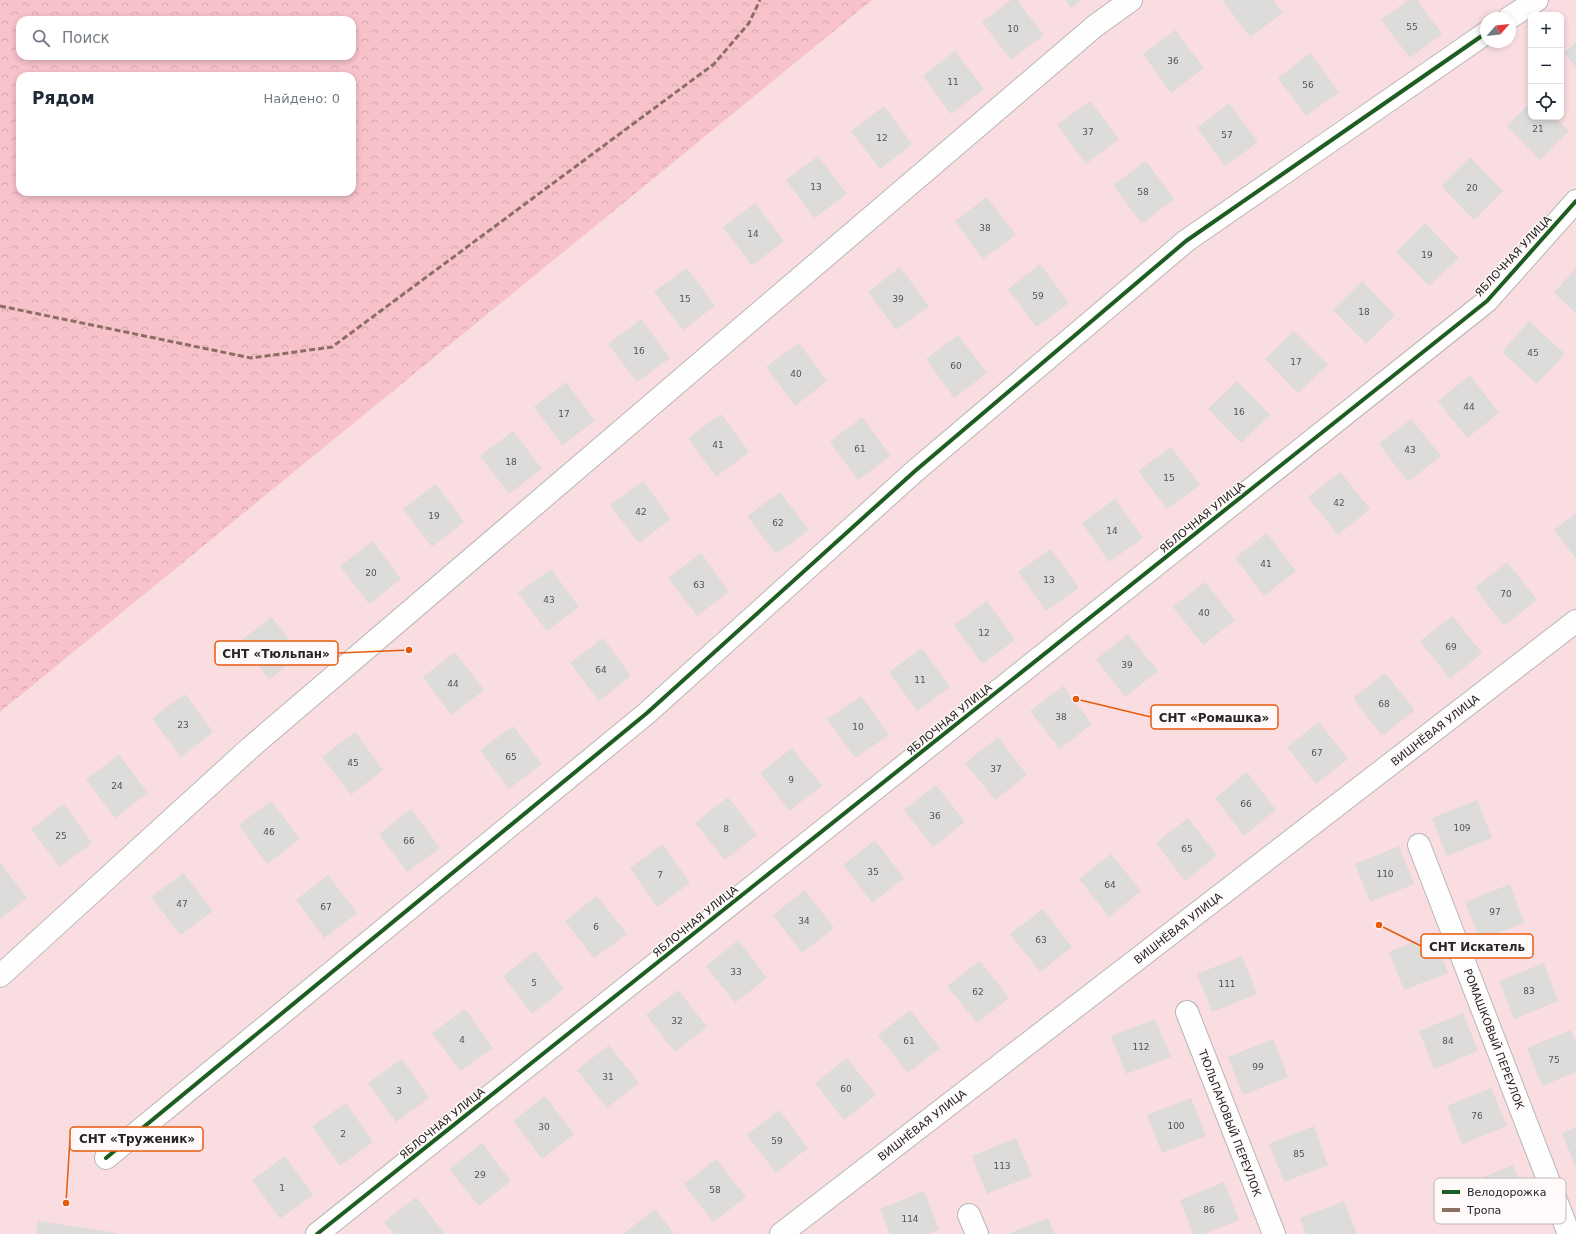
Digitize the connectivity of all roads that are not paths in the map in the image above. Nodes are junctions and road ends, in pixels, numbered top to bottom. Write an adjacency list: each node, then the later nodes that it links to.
1 (1131, 0): 8 (street)
2 (1537, 0): 3 (street)
3 (1516, 14)
4 (1480, 37): 10 (street)
5 (1576, 201): 13 (street, ЯБЛОЧНАЯ УЛИЦА)
6 (1576, 621): 14 (street, ВИШНЁВАЯ УЛИЦА)
7 (1419, 845): 11 (street, РОМАШКОВЫЙ ПЕРЕУЛОК)
8 (0, 976)
9 (1187, 1012): 15 (street, ТЮЛЬПАНОВЫЙ ПЕРЕУЛОК)
10 (106, 1158)
11 (1547, 1178)
12 (1565, 1224): 16 (street, РОМАШКОВЫЙ ПЕРЕУЛОК)
13 (317, 1234)
14 (781, 1234)
15 (1274, 1234)
16 (1569, 1234)

